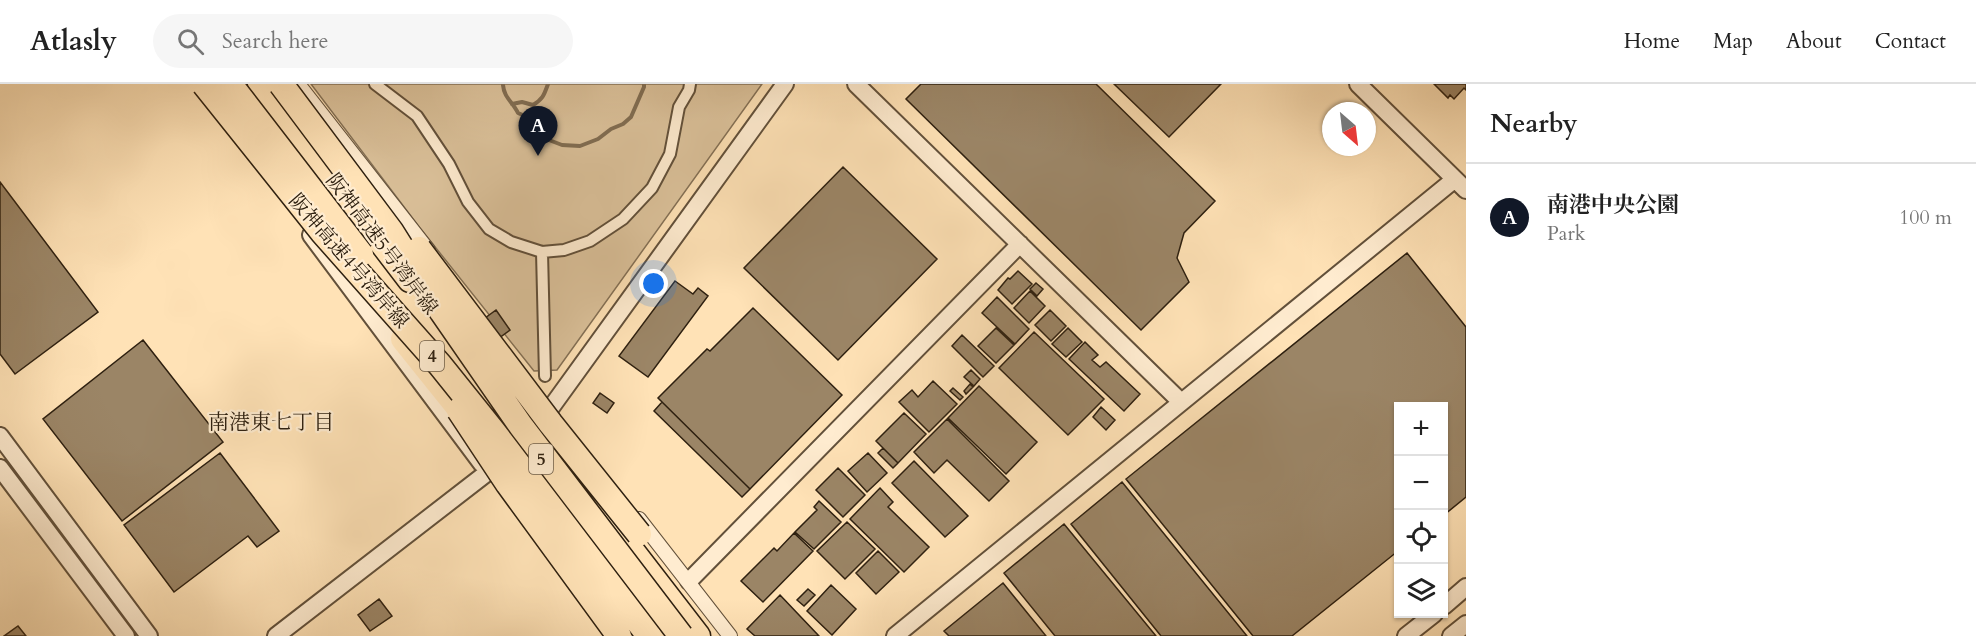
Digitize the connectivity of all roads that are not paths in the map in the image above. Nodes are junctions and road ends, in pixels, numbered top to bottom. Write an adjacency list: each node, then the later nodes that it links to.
1 (196, 84): 14 (street)
2 (204, 84): 37 (highway, 阪神高速4号湾岸線 / 4, bridge)
3 (230, 84): 38 (highway, 阪神高速5号湾岸線 / 5, bridge)
4 (260, 84): 39 (highway, 阪神高速5号湾岸線 / 5)
5 (281, 84): 40 (highway, 阪神高速4号湾岸線 / 4, bridge)
6 (291, 84): 22 (highway, bridge)
7 (298, 84): 17 (street)
8 (375, 84): 16 (street)
9 (690, 84): 16 (street)
10 (785, 84): 22 (street)
11 (856, 84): 15 (street)
12 (1358, 84): 13 (street)
13 (1460, 185): 20 (street)
14 (292, 209): 21 (highway); 25 (street)
15 (1020, 244): 20 (street); 26 (street)
16 (542, 252): 19 (street)
17 (483, 320)
18 (497, 339): 22 (street)
19 (545, 376)
20 (1181, 402): 44 (street)
21 (456, 405): 35 (highway, bridge); 36 (highway, bridge)
22 (550, 416): 25 (street); 26 (street); 41 (highway, bridge); 42 (highway, bridge)
23 (0, 436): 32 (street)
24 (0, 468): 31 (street)
25 (488, 472): 33 (street); 34 (street)
26 (689, 581): 43 (street)
27 (1466, 587): 28 (street)
28 (1448, 602)
29 (1429, 618): 45 (street)
30 (1466, 624): 46 (street)
31 (126, 636)
32 (149, 636)
33 (276, 636)
34 (609, 636)
35 (619, 636)
36 (638, 636)
37 (649, 636)
38 (655, 636)
39 (675, 636)
40 (681, 636)
41 (698, 636)
42 (717, 636)
43 (730, 636)
44 (895, 636)
45 (1406, 636)
46 (1451, 636)

